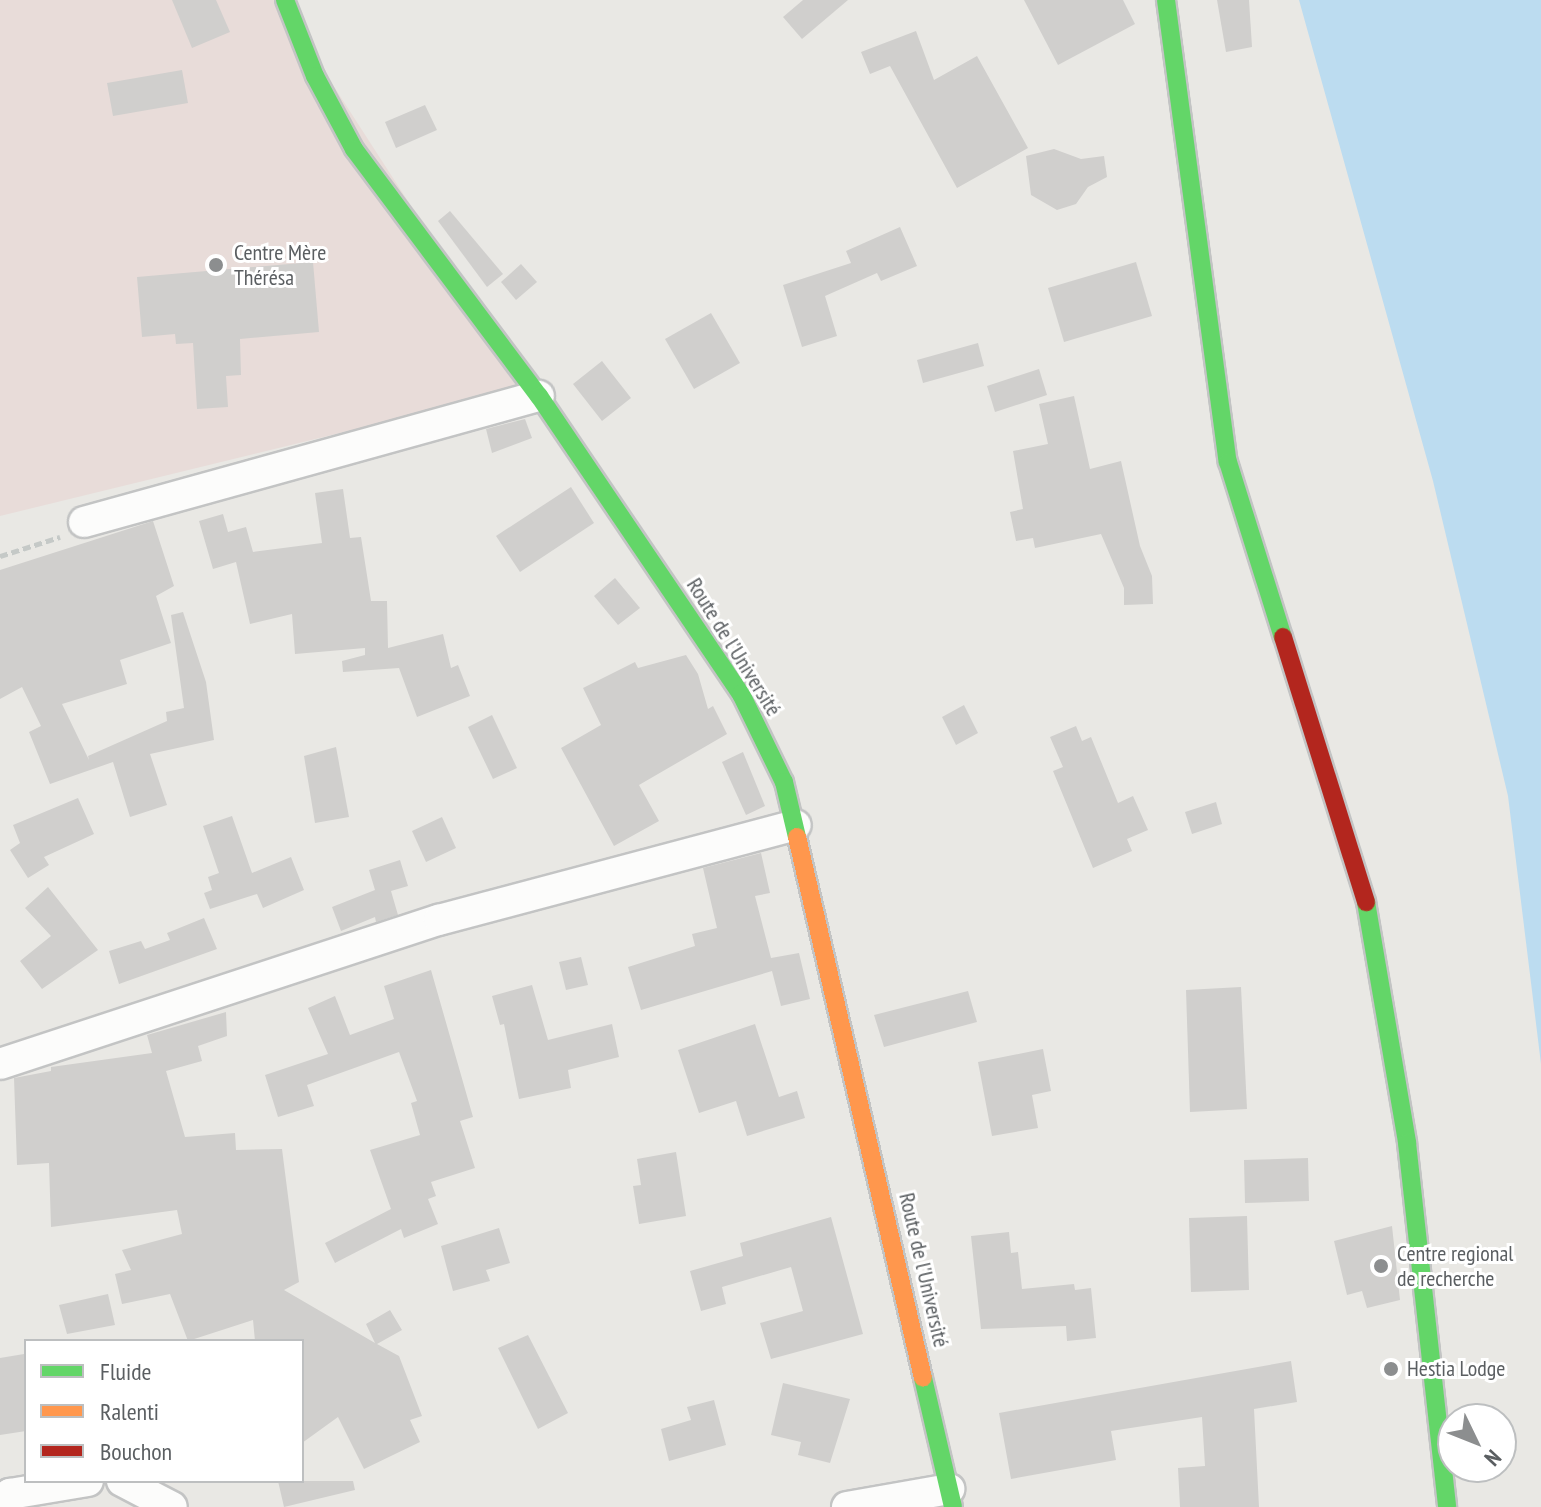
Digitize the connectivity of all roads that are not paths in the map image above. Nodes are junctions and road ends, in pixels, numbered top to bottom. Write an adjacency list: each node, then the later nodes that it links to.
1 (285, 0): 3 (street, Route de l'Université)
2 (1166, 0): 13 (street)
3 (539, 396): 4 (street); 5 (street, Route de l'Université)
4 (84, 522)
5 (796, 825): 6 (street); 9 (street, Route de l'Université)
6 (0, 1064)
7 (76, 1483): 10 (street)
8 (126, 1483): 11 (street)
9 (951, 1498): 12 (street)
10 (0, 1505)
11 (172, 1507)
12 (847, 1507)
13 (1447, 1507)

